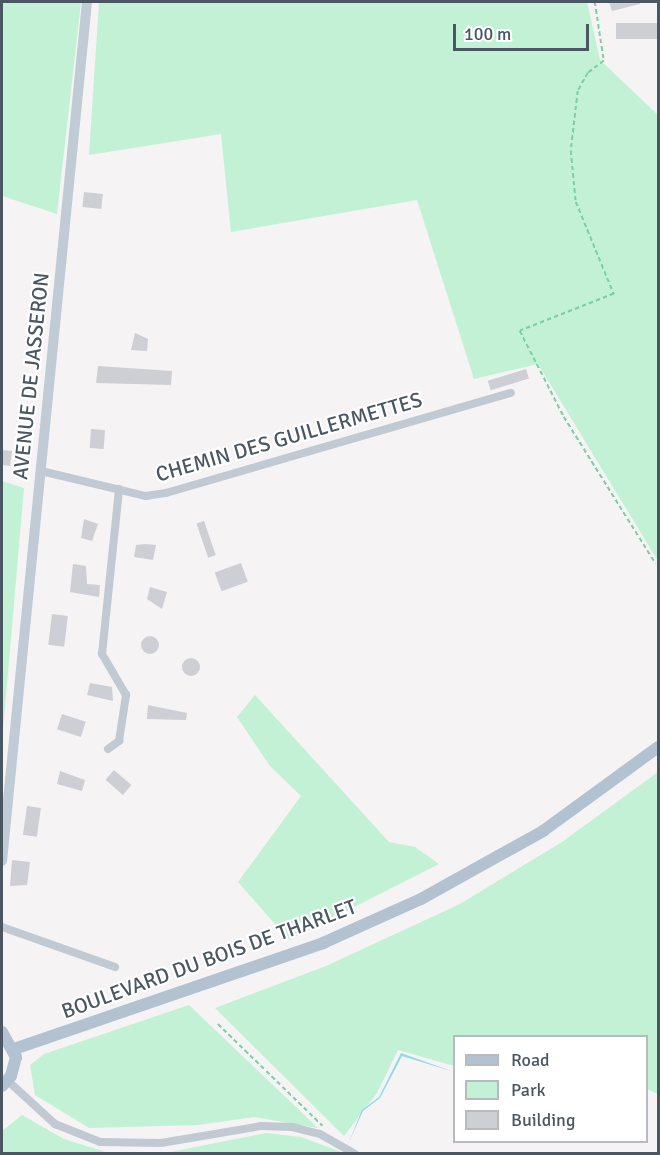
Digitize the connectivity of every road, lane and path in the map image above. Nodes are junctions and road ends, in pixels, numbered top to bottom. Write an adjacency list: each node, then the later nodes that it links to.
1 (87, 2): 4 (main road, AVENUE DE JASSERON)
2 (595, 2): 6 (path)
3 (511, 393): 5 (street, CHEMIN DES GUILLERMETTES)
4 (41, 471): 5 (street, CHEMIN DES GUILLERMETTES); 9 (main road, AVENUE DE JASSERON)
5 (118, 489): 8 (street)
6 (656, 564)
7 (658, 747): 14 (main road, BOULEVARD DU BOIS DE THARLET)
8 (108, 749)
9 (2, 861)
10 (2, 927): 11 (street)
11 (115, 967)
12 (218, 1024): 16 (path)
13 (2, 1032): 14 (main road)
14 (14, 1049): 15 (main road)
15 (5, 1084): 16 (street)
16 (323, 1136): 17 (street)
17 (352, 1152)

